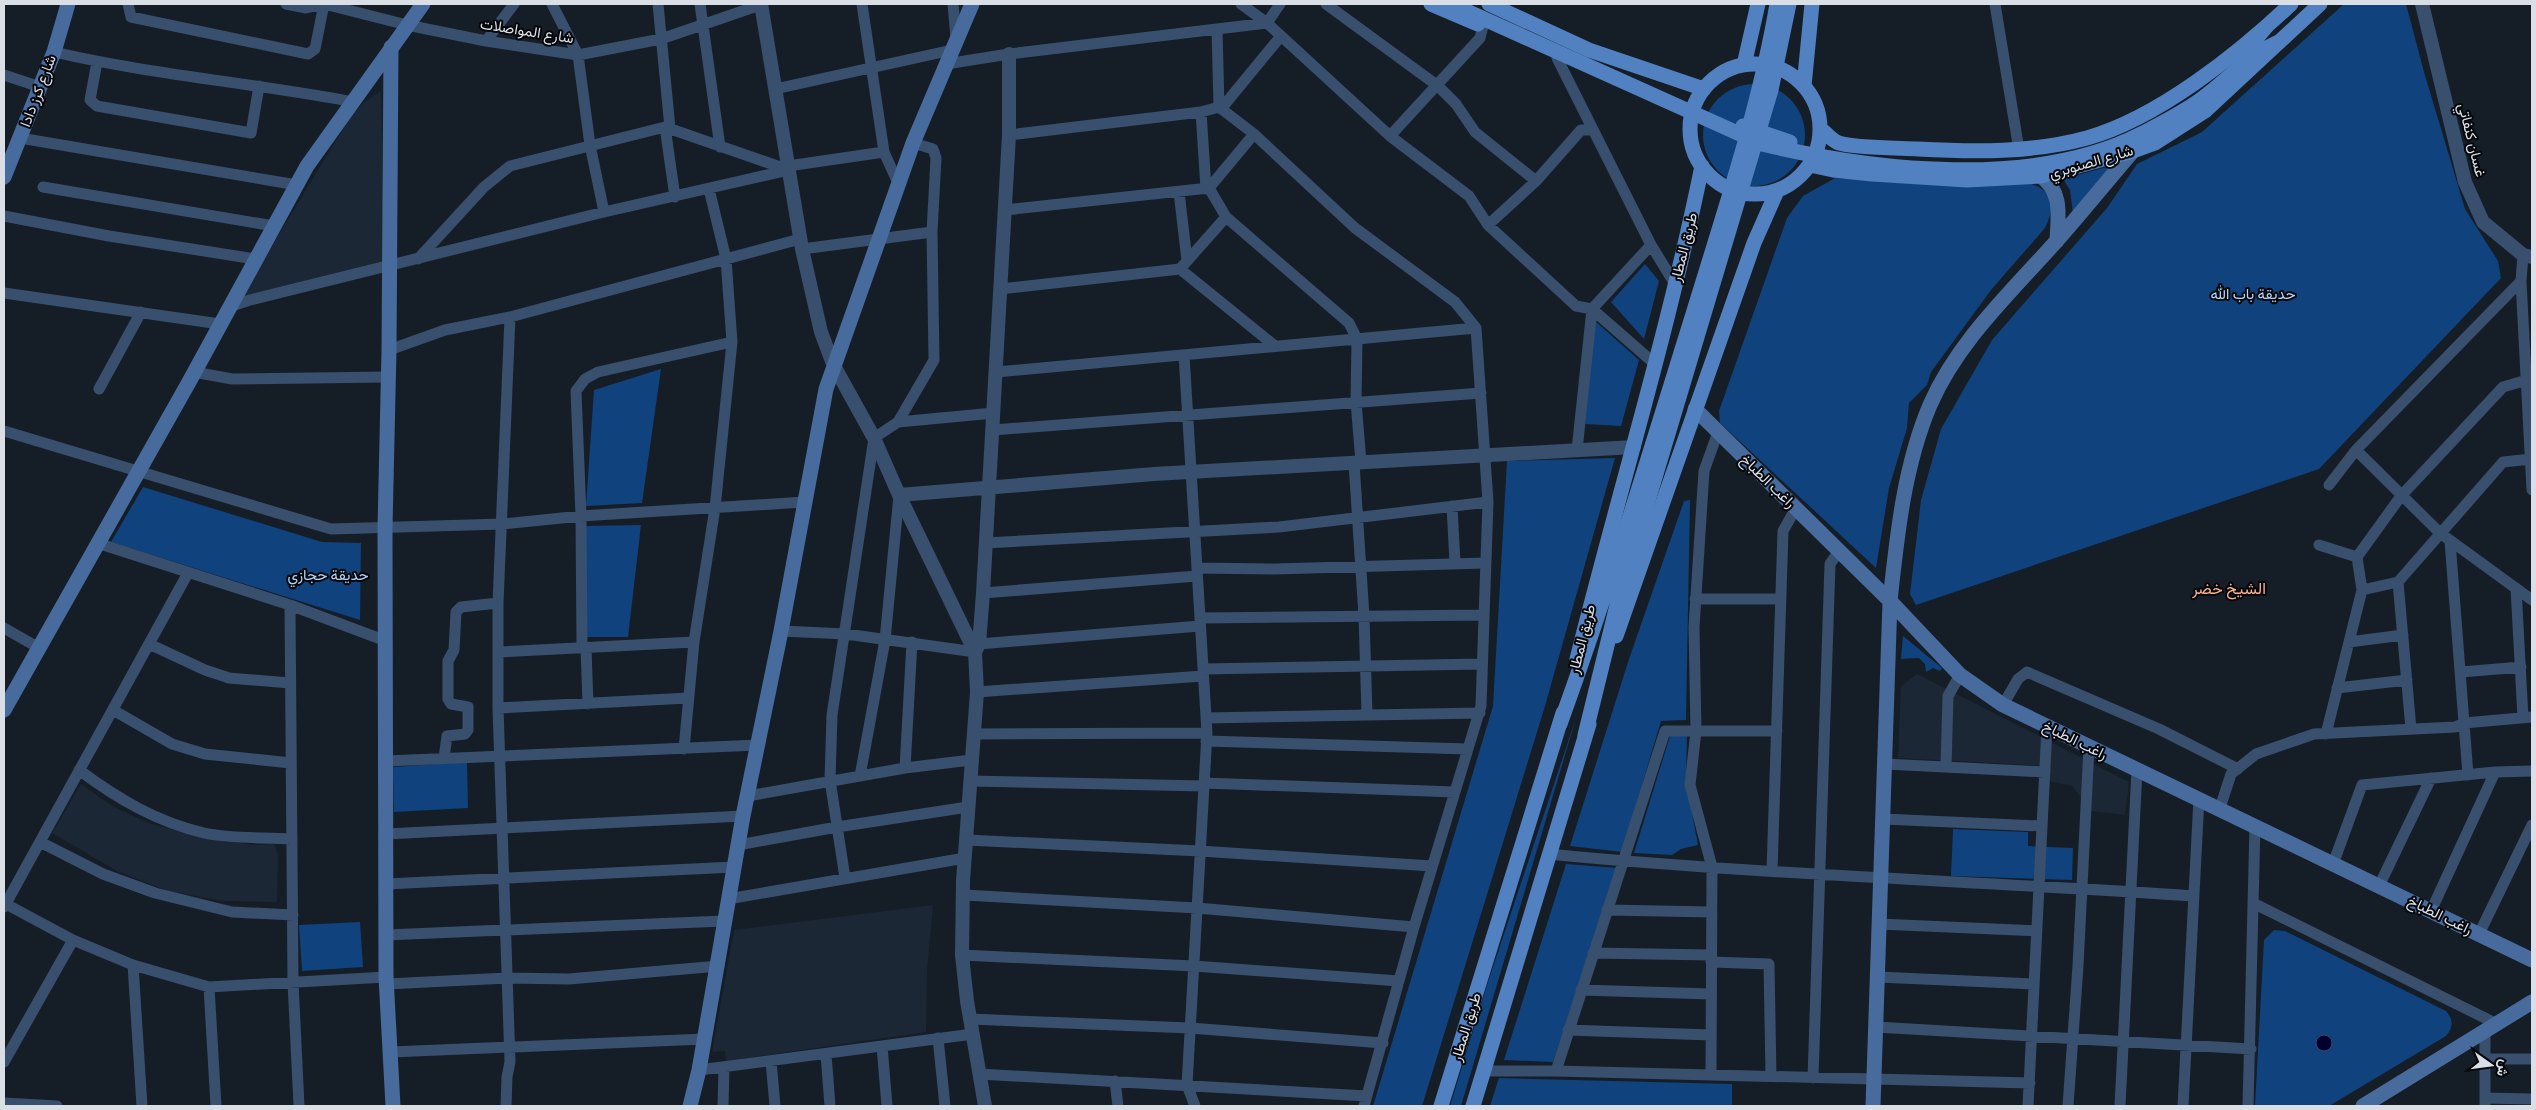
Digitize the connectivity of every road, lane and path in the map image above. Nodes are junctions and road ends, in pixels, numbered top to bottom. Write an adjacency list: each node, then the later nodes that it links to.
1 (68, 4): 42 (main road, شارع كرز دادا)
2 (128, 4): 4 (street)
3 (286, 4): 4 (street, شارع المواصلات)
4 (324, 4): 32 (street, شارع المواصلات)
5 (423, 4): 32 (main road)
6 (514, 4): 38 (street)
7 (552, 4): 44 (street)
8 (658, 4): 37 (street)
9 (700, 4): 30 (street)
10 (762, 4): 30 (street, شارع المواصلات); 55 (street)
11 (862, 4): 49 (street)
12 (953, 4): 40 (street)
13 (972, 4): 40 (main road)
14 (1240, 4): 31 (street)
15 (1280, 4): 31 (street)
16 (1326, 4): 52 (street)
17 (1431, 4): 33 (main road)
18 (1451, 4): 39 (main road, bridge)
19 (1467, 4): 34 (main road, bridge)
20 (1489, 4): 29 (main road)
21 (1758, 4): 48 (main road)
22 (1777, 4): 222 (main road, bridge)
23 (1789, 4): 229 (main road, bridge)
24 (1812, 4): 53 (main road)
25 (1995, 4): 72 (street)
26 (2291, 4): 34 (main road, شارع الصنوبري)
27 (2320, 4): 39 (main road, شارع الصنوبري)
28 (2422, 4): 101 (street, غسان كنفاتي)
29 (1503, 7): 56 (main road)
30 (703, 23): 37 (street, شارع المواصلات); 71 (street)
31 (1266, 23): 35 (street); 36 (street)
32 (408, 25): 38 (street, شارع المواصلات); 41 (main road)
33 (1483, 26): 45 (main road); 52 (street)
34 (2266, 27): 72 (main road, شارع الصنوبري)
35 (1217, 29): 43 (street); 58 (street)
36 (1281, 36): 58 (street); 66 (street)
37 (661, 39): 44 (street, شارع المواصلات); 61 (street)
38 (486, 41): 44 (street, شارع المواصلات)
39 (2279, 42): 73 (main road, شارع الصنوبري)
40 (954, 44): 47 (main road); 49 (street)
41 (391, 46): 57 (main road); 106 (main road)
42 (54, 52): 46 (street); 54 (main road, شارع كرز دادا)
43 (1009, 54): 47 (street); 65 (street)
44 (578, 55): 69 (street)
45 (1557, 58): 60 (main road); 63 (street)
46 (97, 62): 51 (street); 51 (street)
47 (946, 64): 68 (main road)
48 (1744, 65): 53 (main road); 56 (main road)
49 (872, 66): 55 (street); 74 (street)
50 (4, 75): 54 (street)
51 (259, 86): 57 (street)
52 (1438, 86): 66 (street); 81 (street)
53 (1804, 86): 62 (main road)
54 (40, 87): 67 (main road, شارع كرز دادا)
55 (775, 89): 77 (street)
56 (1704, 89): 60 (main road)
57 (354, 102): 83 (main road)
58 (1220, 108): 59 (street); 64 (street)
59 (1201, 112): 65 (street); 85 (street)
60 (1691, 122): 76 (main road)
61 (668, 128): 69 (street); 71 (street); 89 (street)
62 (1820, 129): 70 (main road, شارع الصنوبري); 75 (main road)
63 (1593, 130): 81 (street); 100 (street)
64 (1254, 134): 85 (street); 116 (street)
65 (1009, 135): 90 (street)
66 (1390, 136): 94 (street)
67 (20, 138): 78 (main road, شارع كرز دادا); 83 (street)
68 (913, 143): 82 (main road); 96 (street)
69 (590, 145): 91 (street); 102 (street)
70 (1875, 146): 72 (main road, شارع الصنوبري); 79 (main road)
71 (720, 147): 77 (street)
72 (2019, 150)
73 (2133, 151): 80 (main road, شارع الصنوبري); 98 (main road)
74 (884, 152): 77 (street); 82 (street)
75 (1810, 165): 79 (main road, شارع الصنوبري); 87 (main road)
76 (1702, 166): 87 (main road); 108 (main road, طريق المطار)
77 (789, 168): 86 (street); 99 (street)
78 (5, 170)
79 (1872, 174): 80 (main road, شارع الصنوبري)
80 (2041, 176): 98 (main road)
81 (1536, 181): 94 (street)
82 (898, 183): 97 (main road)
83 (297, 185): 95 (main road)
84 (43, 187): 95 (street)
85 (1208, 188): 88 (street); 93 (street)
86 (710, 189): 89 (street); 103 (street)
87 (1777, 191): 131 (main road, طريق المطار)
88 (1179, 192): 90 (street); 105 (street)
89 (675, 197): 91 (street)
90 (1005, 210): 109 (street)
91 (604, 212): 102 (street)
92 (4, 216): 104 (street)
93 (1226, 217): 105 (street); 117 (street)
94 (1488, 225): 112 (street)
95 (274, 226): 104 (main road)
96 (932, 232): 97 (street); 134 (street)
97 (879, 239): 99 (street); 122 (main road)
98 (2057, 241): 181 (main road)
99 (801, 244): 103 (street); 122 (street)
100 (1651, 245): 108 (street); 112 (street)
101 (2528, 256): 107 (street)
102 (418, 259): 106 (street)
103 (726, 259): 114 (street); 118 (street)
104 (255, 260): 111 (main road)
105 (1183, 265): 109 (street); 119 (street)
106 (389, 266): 111 (street); 120 (main road)
107 (2520, 281): 127 (street); 141 (street)
108 (1675, 284): 123 (main road, طريق المطار)
109 (1000, 289): 125 (street)
110 (4, 293): 113 (street)
111 (229, 307): 115 (main road)
112 (1592, 308): 123 (street); 140 (street)
113 (141, 312): 115 (street); 128 (street)
114 (510, 317): 120 (street); 159 (street)
115 (220, 324): 124 (main road)
116 (1476, 328): 117 (street); 129 (street)
117 (1357, 339): 119 (street); 130 (street)
118 (732, 342): 155 (street); 157 (street)
119 (1275, 346): 121 (street)
120 (389, 350): 126 (main road)
121 (1184, 354): 125 (street); 133 (street)
122 (833, 364): 138 (street); 152 (main road)
123 (1655, 364): 139 (main road, طريق المطار)
124 (194, 372): 126 (street); 145 (main road)
125 (996, 372): 132 (street)
126 (388, 377): 160 (main road)
127 (2526, 380): 143 (street); 151 (street)
128 (98, 389)
129 (1481, 393): 130 (street); 142 (street)
130 (1356, 402): 133 (street); 144 (street)
131 (1695, 409): 137 (main road, راغب الطباخ); 229 (main road, طريق المطار)
132 (994, 413): 134 (street); 135 (street)
133 (1188, 415): 135 (street); 146 (street)
134 (898, 422): 138 (street)
135 (992, 430): 148 (street)
136 (4, 431): 145 (street)
137 (1718, 432): 156 (main road, راغب الطباخ); 178 (street)
138 (874, 438): 150 (street); 189 (street)
139 (1634, 447): 140 (street); 222 (main road, طريق المطار)
140 (1577, 450): 142 (street)
141 (2356, 450): 147 (street); 151 (street)
142 (1485, 455): 144 (street); 153 (street)
143 (2530, 458): 149 (street); 162 (street)
144 (1357, 463): 146 (street); 158 (street)
145 (137, 472): 160 (street); 165 (main road)
146 (1191, 472): 148 (street); 161 (street)
147 (2329, 485)
148 (989, 487): 150 (street); 164 (street)
149 (2532, 490)
150 (899, 494): 191 (street); 199 (street)
151 (2401, 496): 162 (street); 168 (street)
152 (804, 502): 155 (street); 188 (main road)
153 (1488, 502): 154 (street); 170 (street)
154 (1452, 506): 158 (street); 169 (street)
155 (715, 508): 157 (street); 193 (street)
156 (1796, 508): 167 (main road, راغب الطباخ); 179 (street)
157 (581, 516): 159 (street); 198 (street)
158 (1357, 518): 161 (street); 171 (street)
159 (502, 524): 160 (street); 182 (street)
160 (385, 528): 192 (main road)
161 (1195, 532): 164 (street); 172 (street)
162 (2440, 533): 163 (street); 174 (street)
163 (2450, 541): 175 (street); 205 (street)
164 (986, 543): 177 (street)
165 (97, 544): 173 (street); 197 (main road)
166 (2319, 545): 168 (street)
167 (1839, 550): 181 (main road, راغب الطباخ); 281 (street)
168 (2357, 557): 176 (street)
169 (1455, 563): 170 (street); 171 (street)
170 (1486, 563): 184 (street)
171 (1360, 567): 172 (street); 185 (street)
172 (1197, 572): 177 (street); 186 (street)
173 (188, 573): 183 (street); 196 (street)
174 (2398, 582): 176 (street); 190 (street)
175 (2516, 588): 180 (street); 203 (street)
176 (2362, 590): 195 (street)
177 (983, 593): 199 (street)
178 (1695, 599): 179 (street); 225 (street)
179 (1781, 599): 226 (street)
180 (2532, 600)
181 (1890, 601): 206 (main road, راغب الطباخ); 240 (main road)
182 (498, 603): 200 (street); 236 (street)
183 (290, 605): 192 (street); 208 (street)
184 (1484, 615): 185 (street); 201 (street)
185 (1364, 616): 186 (street); 202 (street)
186 (1200, 622): 199 (street); 204 (street)
187 (4, 628): 197 (street)
188 (781, 631): 189 (street); 231 (main road)
189 (846, 634): 191 (street); 252 (street)
190 (2403, 635): 195 (street); 207 (street)
191 (885, 640): 194 (street); 250 (street)
192 (386, 641): 237 (main road)
193 (694, 642): 198 (street); 211 (street)
194 (912, 642): 199 (street); 242 (street)
195 (2349, 642): 209 (street)
196 (149, 644): 208 (street); 216 (street)
197 (39, 648): 215 (main road)
198 (584, 648): 200 (street); 212 (street)
199 (977, 648): 210 (street)
200 (499, 652): 214 (street)
201 (1482, 664): 202 (street); 217 (street)
202 (1364, 666): 204 (street); 218 (street)
203 (2520, 667): 205 (street); 219 (street)
204 (1203, 672): 210 (street); 220 (street)
205 (2461, 672): 221 (street)
206 (1960, 675): 213 (main road, راغب الطباخ); 241 (street)
207 (2407, 680): 209 (street); 224 (street)
208 (290, 683): 239 (street)
209 (2337, 688): 228 (street)
210 (977, 692): 227 (street)
211 (688, 698): 212 (street); 233 (street)
212 (588, 704): 214 (street)
213 (2003, 705): 223 (main road, راغب الطباخ); 243 (street)
214 (498, 708): 235 (street)
215 (4, 710)
216 (113, 710): 239 (street); 244 (street)
217 (1480, 712): 218 (street); 234 (street)
218 (1367, 714): 220 (street)
219 (2528, 717): 221 (street)
220 (1206, 718): 230 (street)
221 (2464, 723): 224 (street); 249 (street)
222 (1560, 724): 379 (main road, طريق المطار)
223 (2047, 727): 232 (main road, راغب الطباخ); 247 (street)
224 (2411, 729): 228 (street)
225 (1696, 731): 226 (street); 275 (street); 279 (street)
226 (1777, 731): 280 (street)
227 (974, 734): 230 (street); 238 (street)
228 (2326, 734): 243 (street)
229 (1585, 735): 273 (main road, طريق المطار)
230 (1206, 737): 234 (street); 254 (street)
231 (758, 745): 233 (street); 256 (main road)
232 (2089, 747): 245 (main road, راغب الطباخ); 288 (street)
233 (684, 749): 235 (street)
234 (1468, 749): 255 (street)
235 (501, 756): 236 (street); 266 (street)
236 (444, 758): 237 (street)
237 (386, 760): 267 (main road)
238 (972, 760): 242 (street); 253 (street)
239 (291, 763): 268 (street)
240 (1885, 764): 241 (street); 261 (main road)
241 (1946, 767): 247 (street)
242 (905, 768): 250 (street)
243 (2238, 769): 259 (street)
244 (80, 770): 268 (street); 270 (street)
245 (2137, 770): 257 (main road, راغب الطباخ); 289 (street)
246 (2532, 771): 248 (street)
247 (2045, 772): 265 (street)
248 (2495, 772): 249 (street); 297 (street)
249 (2468, 775): 251 (street)
250 (860, 776): 252 (street)
251 (2431, 778): 276 (street); 287 (street)
252 (830, 780): 256 (street); 264 (street)
253 (970, 781): 254 (street); 258 (street)
254 (1204, 784): 255 (street); 272 (street)
255 (1455, 792): 277 (street)
256 (748, 796): 260 (main road)
257 (2200, 798): 259 (main road, راغب الطباخ); 291 (street)
258 (968, 807): 264 (street); 269 (street)
259 (2220, 808): 262 (main road, راغب الطباخ)
260 (743, 816): 266 (street); 271 (main road)
261 (1883, 819): 265 (street); 284 (main road)
262 (2255, 825): 276 (main road, راغب الطباخ); 293 (street)
263 (2532, 825): 305 (street)
264 (837, 826): 271 (street); 283 (street)
265 (2042, 826): 286 (street)
266 (503, 828): 267 (street); 282 (street)
267 (386, 834): 285 (main road)
268 (292, 839): 299 (street)
269 (966, 840): 272 (street); 274 (street)
270 (40, 842): 294 (street); 299 (street)
271 (738, 845): 278 (main road)
272 (1200, 850): 277 (street); 295 (street)
273 (1548, 854): 275 (street); 350 (main road, طريق المطار)
274 (964, 858): 283 (street); 290 (street)
275 (1623, 861): 279 (street); 296 (street)
276 (2334, 864): 287 (main road, راغب الطباخ)
277 (1432, 866): 302 (street)
278 (734, 867): 282 (street); 292 (main road)
279 (1712, 867): 280 (street); 298 (street)
280 (1772, 871): 281 (street)
281 (1820, 874): 284 (street); 355 (street)
282 (504, 878): 285 (street); 303 (street)
283 (845, 878): 292 (street)
284 (1881, 878): 286 (street); 301 (main road)
285 (386, 884): 306 (main road)
286 (2039, 886): 288 (street); 304 (street)
287 (2379, 886): 297 (main road, راغب الطباخ)
288 (2082, 888): 289 (street); 334 (street)
289 (2131, 892): 291 (street); 336 (street)
290 (964, 896): 295 (street); 309 (street)
291 (2193, 896): 338 (street)
292 (728, 899): 300 (main road)
293 (2253, 903): 328 (street); 341 (street)
294 (4, 905): 307 (street)
295 (1197, 908): 302 (street); 314 (street)
296 (1607, 910): 298 (street); 308 (street)
297 (2431, 911): 305 (main road, راغب الطباخ)
298 (1712, 912): 310 (street)
299 (293, 915): 319 (street)
300 (724, 921): 303 (street); 313 (main road)
301 (1880, 924): 304 (street); 315 (main road)
302 (1414, 927): 318 (street)
303 (505, 928): 306 (street); 316 (street)
304 (2037, 930): 320 (street)
305 (2479, 934): 311 (main road, راغب الطباخ)
306 (386, 935): 317 (main road)
307 (73, 940): 312 (street); 347 (street)
308 (1593, 953): 310 (street); 322 (street)
309 (962, 955): 314 (street); 325 (street)
310 (1711, 959): 323 (street); 354 (street)
311 (2532, 959)
312 (132, 965): 321 (street); 365 (street)
313 (719, 966): 316 (street); 335 (main road)
314 (1194, 966): 318 (street); 327 (street)
315 (1878, 977): 320 (street); 326 (main road)
316 (507, 978): 317 (street); 340 (street)
317 (386, 981): 319 (street); 342 (main road)
318 (1399, 981): 337 (street)
319 (293, 982): 321 (street); 367 (street)
320 (2034, 984): 332 (street)
321 (209, 987): 366 (street)
322 (1581, 990): 323 (street); 329 (street)
323 (1711, 994): 331 (street)
324 (2532, 1002): 328 (main road)
325 (970, 1019): 327 (street); 330 (street)
326 (1876, 1027): 332 (street); 356 (main road)
327 (1190, 1028): 337 (street); 359 (street)
328 (2491, 1028): 345 (street); 387 (main road)
329 (1568, 1030): 331 (street); 351 (street)
330 (973, 1034): 333 (street); 352 (street)
331 (1711, 1035): 353 (street)
332 (2032, 1036): 334 (street); 358 (street)
333 (938, 1038): 339 (street); 375 (street)
334 (2074, 1038): 336 (street); 383 (street)
335 (705, 1039): 340 (street); 349 (main road)
336 (2124, 1041): 338 (street); 384 (street)
337 (1383, 1043): 361 (street)
338 (2186, 1045): 341 (street); 385 (street)
339 (882, 1046): 343 (street); 374 (street)
340 (508, 1047): 342 (street); 369 (street)
341 (2250, 1049): 386 (street)
342 (391, 1052): 368 (main road)
343 (826, 1054): 346 (street); 373 (street)
344 (2532, 1059): 345 (street)
345 (2486, 1060): 363 (street)
346 (771, 1061): 348 (street); 372 (street)
347 (4, 1062)
348 (724, 1068): 349 (street); 371 (street)
349 (699, 1070): 370 (main road)
350 (1483, 1071): 351 (street); 380 (main road, طريق المطار)
351 (1556, 1071): 353 (street)
352 (979, 1074): 357 (street); 376 (street)
353 (1711, 1074): 354 (street)
354 (1771, 1076): 355 (street)
355 (1813, 1078): 356 (street)
356 (1874, 1080): 358 (street); 381 (main road)
357 (1115, 1081): 359 (street); 377 (street)
358 (2030, 1083): 382 (street)
359 (1187, 1086): 361 (street); 378 (street)
360 (2532, 1099): 363 (street)
361 (1366, 1101)
362 (4, 1102): 364 (street)
363 (2485, 1102)
364 (57, 1106)
365 (142, 1106)
366 (216, 1106)
367 (298, 1106)
368 (393, 1106)
369 (506, 1106)
370 (690, 1106)
371 (723, 1106)
372 (775, 1106)
373 (830, 1106)
374 (886, 1106)
375 (945, 1106)
376 (985, 1106)
377 (1118, 1106)
378 (1195, 1106)
379 (1441, 1106)
380 (1473, 1106)
381 (1873, 1106)
382 (2028, 1106)
383 (2068, 1106)
384 (2120, 1106)
385 (2183, 1106)
386 (2248, 1106)
387 (2363, 1106)

